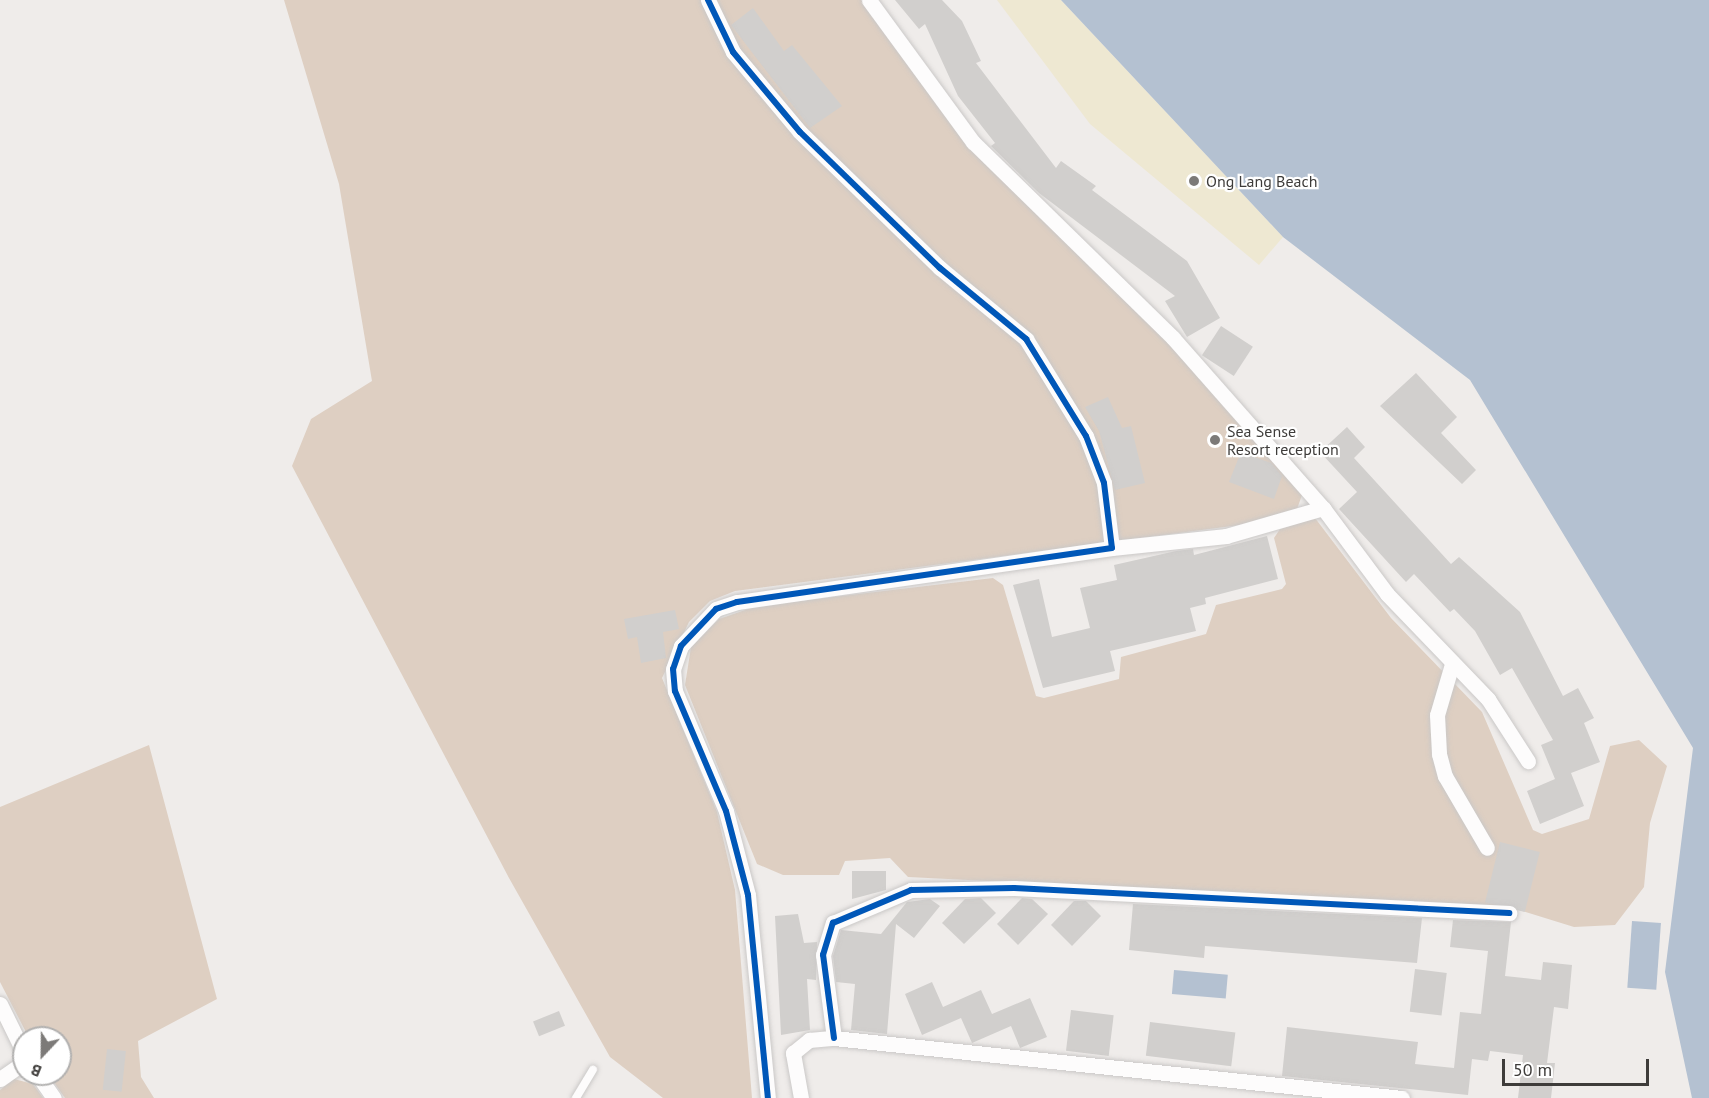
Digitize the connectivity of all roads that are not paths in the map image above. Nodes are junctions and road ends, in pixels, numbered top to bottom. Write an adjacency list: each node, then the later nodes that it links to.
1 (708, 0): 4 (street)
2 (869, 0): 3 (street)
3 (1323, 508): 4 (street); 5 (street)
4 (1112, 548): 14 (street)
5 (1452, 664): 6 (street); 7 (street)
6 (1528, 761)
7 (1487, 848)
8 (1509, 913): 11 (street)
9 (0, 1004): 10 (street)
10 (12, 1028)
11 (834, 1038): 15 (street); 16 (street)
12 (593, 1070): 13 (lane)
13 (576, 1098)
14 (768, 1098)
15 (801, 1098)
16 (1402, 1098)

